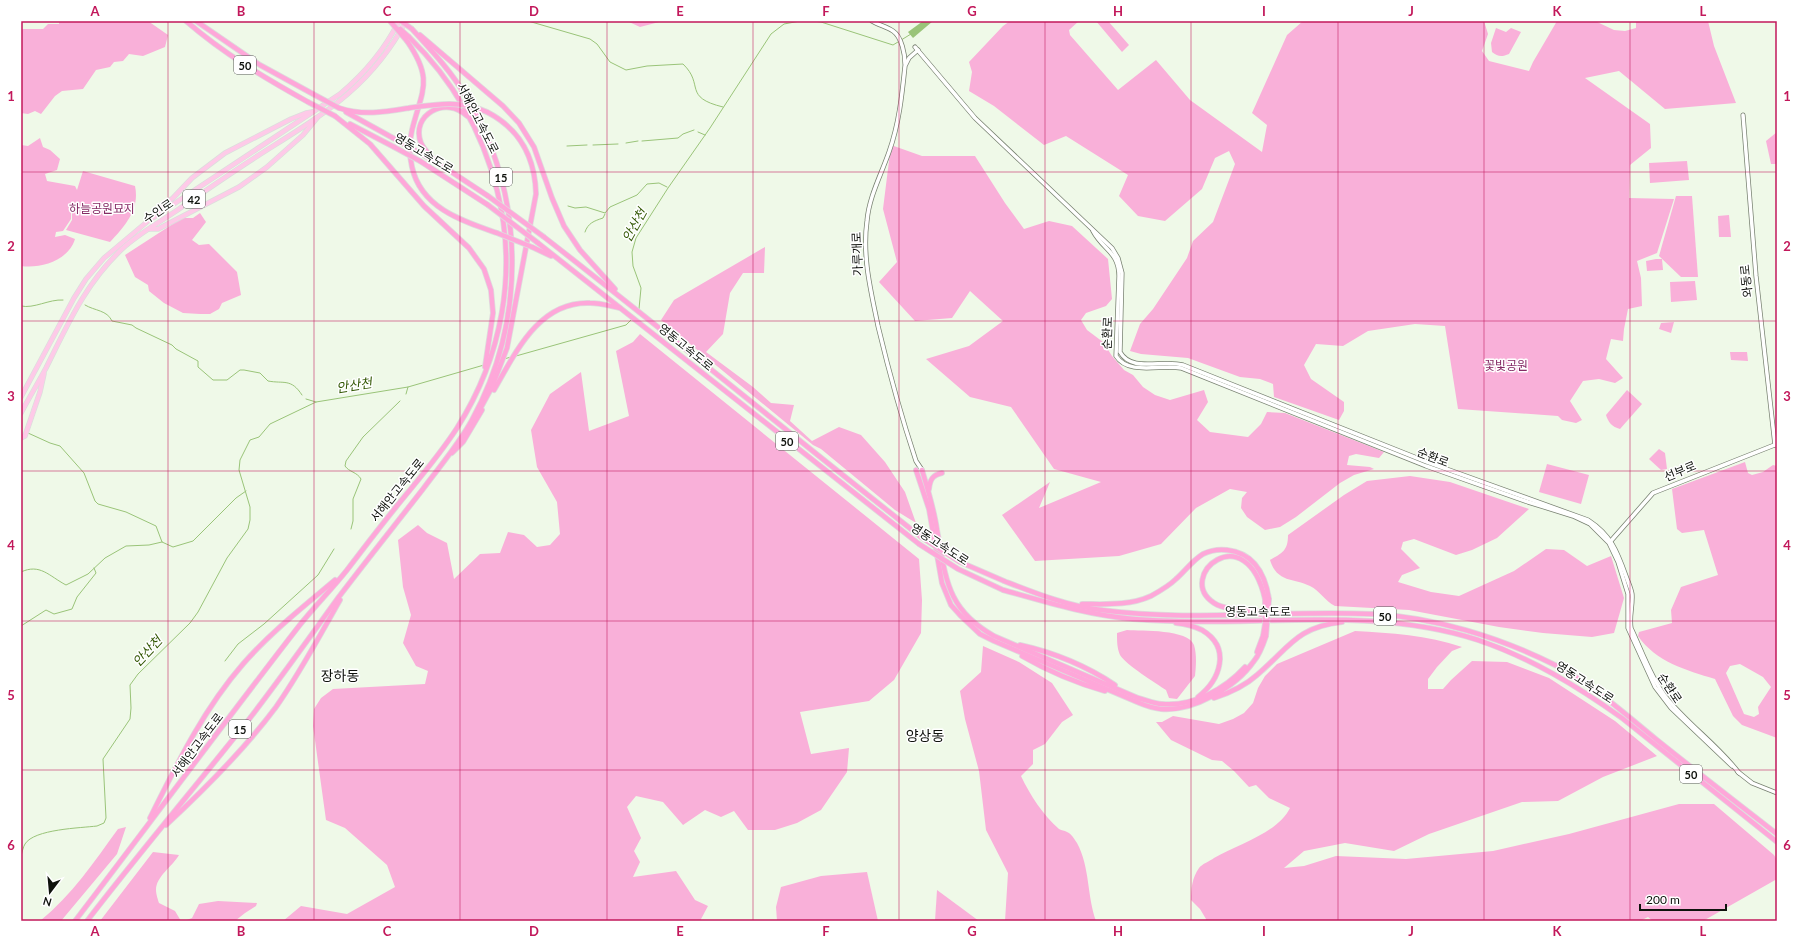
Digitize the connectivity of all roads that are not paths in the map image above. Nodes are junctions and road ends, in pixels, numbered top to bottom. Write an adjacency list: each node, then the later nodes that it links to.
1 (186, 21): 14 (highway, 영동고속도로 / 50, bridge)
2 (196, 21): 10 (highway, 영동고속도로 / 50, bridge)
3 (391, 21): 8 (highway, 서해안고속도로 / 15, bridge)
4 (400, 21): 7 (highway, 서해안고속도로 / 15, bridge); 11 (main road, 수인로 / 42)
5 (406, 21): 13 (main road, 수인로 / 42)
6 (872, 21): 9 (main road, 가루개로)
7 (412, 29): 20 (highway); 28 (highway, 서해안고속도로 / 15)
8 (408, 39): 15 (highway, 서해안고속도로 / 15); 19 (highway, bridge)
9 (905, 66): 31 (main road, 가루개로); 36 (main road, 순환로)
10 (339, 108): 16 (highway, 영동고속도로 / 50, bridge); 23 (highway, bridge)
11 (313, 112): 17 (main road, 수인로 / 42); 17 (main road)
12 (1743, 115): 27 (main road, 와동로)
13 (319, 116): 18 (main road, 수인로 / 42); 18 (main road)
14 (335, 116): 19 (highway, 영동고속도로 / 50, bridge); 24 (highway)
15 (471, 120): 16 (highway); 24 (highway, 서해안고속도로 / 15)
16 (440, 164): 20 (highway, 영동고속도로 / 50, bridge)
17 (154, 217): 25 (main road, 수인로 / 42)
18 (150, 229): 22 (main road, 수인로 / 42)
19 (565, 264): 21 (highway, 영동고속도로 / 50)
20 (626, 301): 40 (highway, 영동고속도로 / 50, bridge)
21 (622, 309): 23 (highway); 42 (highway, 영동고속도로 / 50, bridge)
22 (45, 369): 26 (main road, 수인로 / 42); 29 (main road)
23 (501, 373): 28 (highway)
24 (483, 377): 37 (highway, 서해안고속도로 / 15)
25 (21, 397)
26 (21, 413)
27 (1775, 427): 30 (main road, 와동로)
28 (467, 433): 38 (highway, 서해안고속도로 / 15)
29 (21, 438)
30 (1776, 444): 36 (main road, 선부로)
31 (916, 461): 32 (main road, 가루개로); 33 (main road, 가루개로)
32 (916, 470): 45 (highway)
33 (922, 470): 35 (highway)
34 (942, 472): 35 (highway)
35 (928, 490): 45 (highway)
36 (1610, 542): 50 (main road, 순환로)
37 (346, 572): 51 (highway, 서해안고속도로 / 15); 51 (highway, 15)
38 (352, 580): 52 (highway, 서해안고속도로 / 15); 52 (highway, 15)
39 (1267, 599): 40 (highway); 41 (highway); 44 (highway, bridge)
40 (1071, 605): 41 (highway, 영동고속도로 / 50)
41 (1296, 615): 53 (highway, 영동고속도로 / 50)
42 (1160, 620): 43 (highway, 영동고속도로 / 50); 47 (highway)
43 (1373, 621): 48 (highway); 54 (highway, 영동고속도로 / 50)
44 (1264, 636): 47 (highway); 48 (highway)
45 (1006, 644): 46 (highway); 46 (highway)
46 (1124, 694): 49 (highway)
47 (1194, 700): 49 (highway)
48 (1191, 705): 49 (highway)
49 (1161, 706)
50 (1777, 793)
51 (145, 827): 55 (highway, 서해안고속도로 / 15)
52 (156, 834): 56 (highway, 서해안고속도로 / 15)
53 (1777, 834)
54 (1777, 842)
55 (75, 921)
56 (87, 921)

